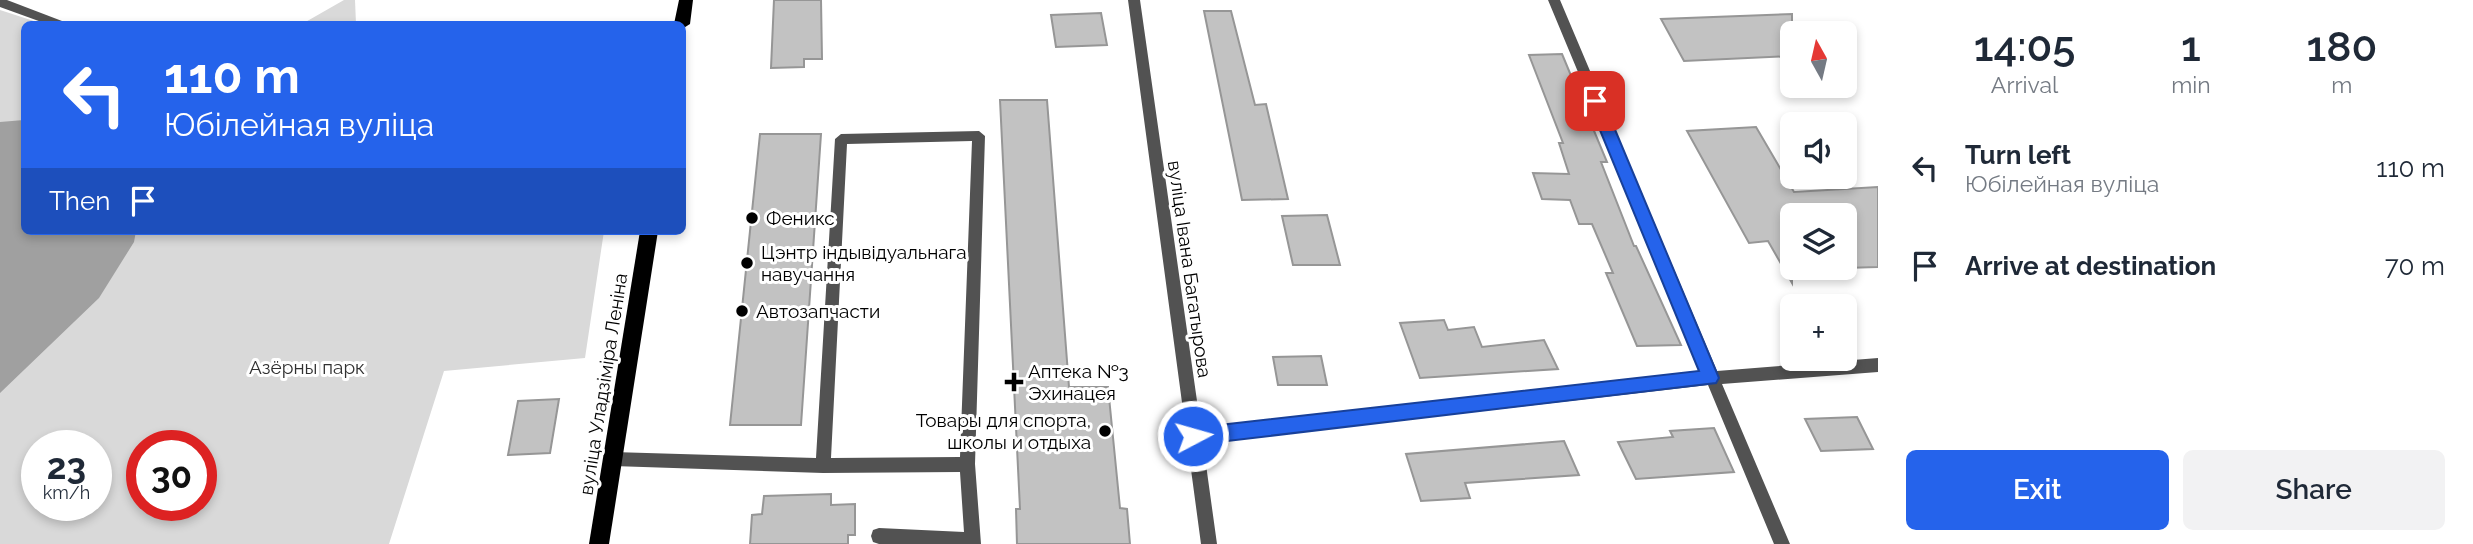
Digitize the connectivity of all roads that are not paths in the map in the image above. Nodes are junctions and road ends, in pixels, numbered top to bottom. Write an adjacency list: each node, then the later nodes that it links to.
1 (686, 0): 6 (main road)
2 (1134, 0): 10 (street, вуліца Івана Багатырова)
3 (1554, 0): 9 (street)
4 (0, 2): 5 (street)
5 (50, 21)
6 (682, 21)
7 (648, 235): 11 (main road, вуліца Уладзіміра Леніна)
8 (1878, 365): 9 (street)
9 (1710, 378): 10 (street); 18 (street)
10 (1193, 436): 17 (street, вуліца Івана Багатырова)
11 (613, 459): 13 (street); 16 (main road, вуліца Уладзіміра Леніна)
12 (967, 464): 13 (street); 13 (street); 15 (street)
13 (823, 466)
14 (879, 536): 15 (street)
15 (973, 542)
16 (599, 544)
17 (1209, 544)
18 (1782, 544)

